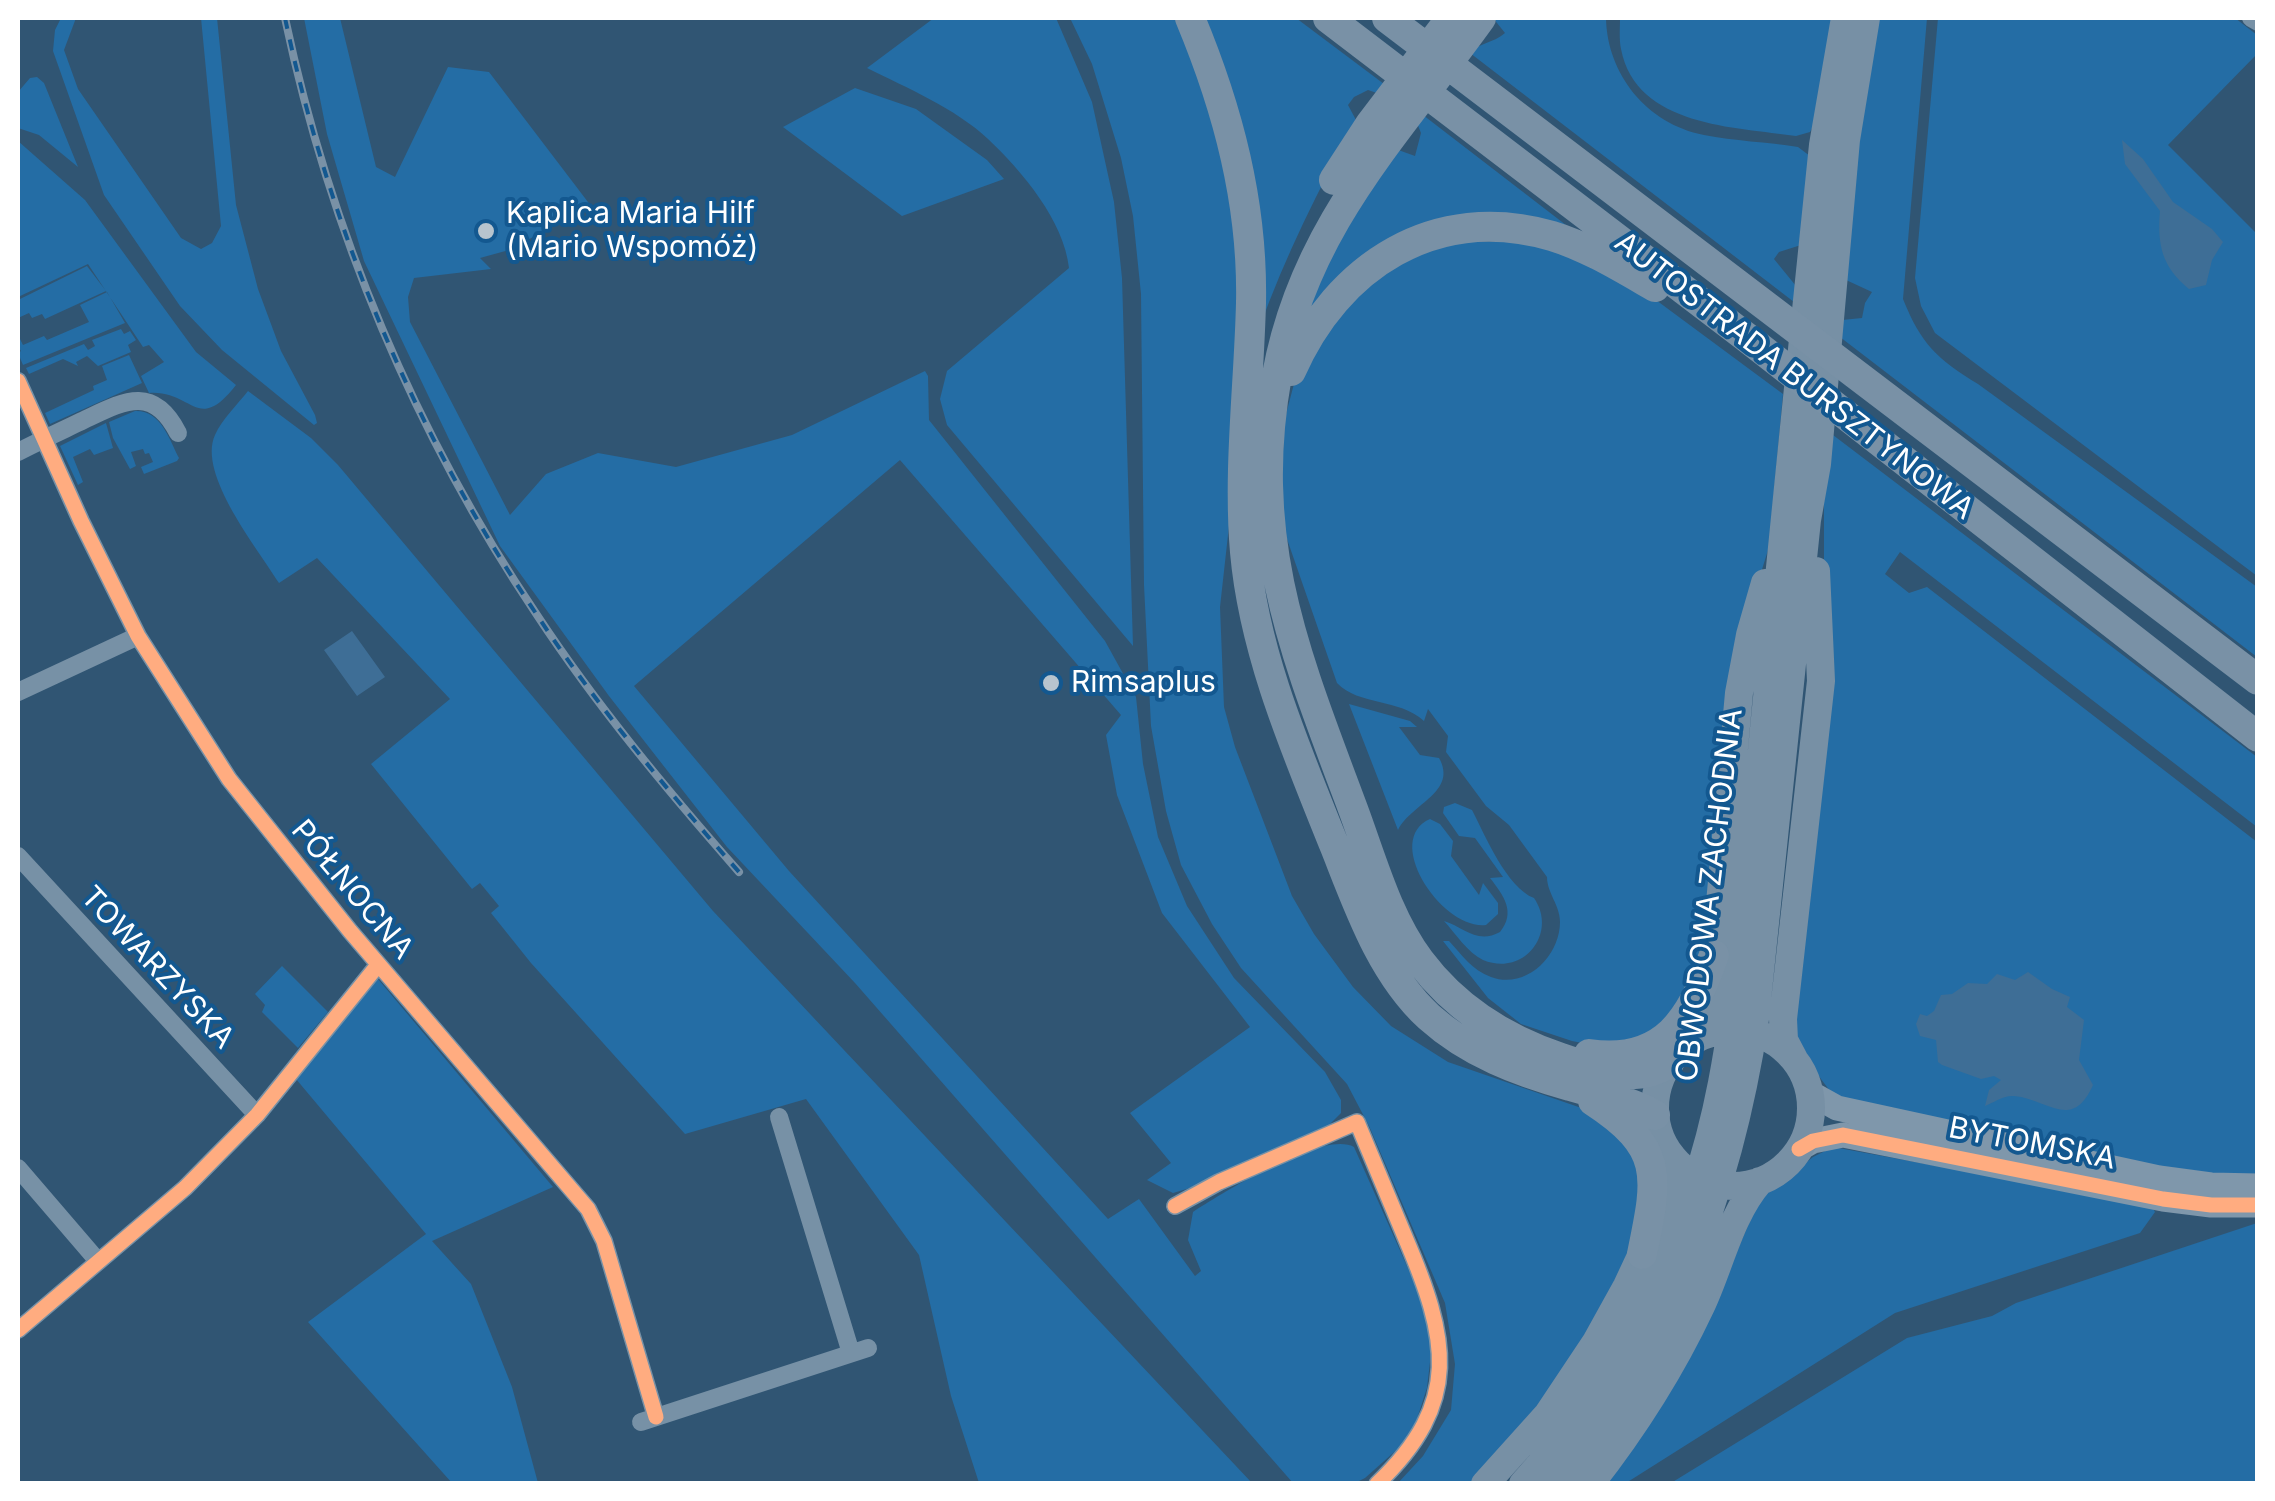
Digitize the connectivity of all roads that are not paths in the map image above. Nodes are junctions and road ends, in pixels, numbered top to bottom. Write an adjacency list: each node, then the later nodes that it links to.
1 (1190, 18): 11 (highway)
2 (1328, 18): 9 (highway, AUTOSTRADA BURSZTYNOWA)
3 (1846, 18): 16 (main road, OBWODOWA ZACHODNIA)
4 (1866, 18): 15 (main road)
5 (2251, 18): 8 (street)
6 (1470, 19): 11 (highway)
7 (1392, 21): 18 (highway, AUTOSTRADA BURSZTYNOWA)
8 (2258, 22)
9 (1746, 337): 11 (highway); 20 (highway, AUTOSTRADA BURSZTYNOWA)
10 (18, 381): 13 (street, PÓŁNOCNA)
11 (1259, 424): 25 (highway); 29 (highway)
12 (178, 433): 13 (street)
13 (43, 439): 14 (street); 17 (street, PÓŁNOCNA)
14 (18, 452)
15 (1816, 469): 22 (main road, OBWODOWA ZACHODNIA); 27 (main road)
16 (1786, 502): 22 (main road, OBWODOWA ZACHODNIA); 23 (main road)
17 (138, 636): 19 (street); 24 (street, PÓŁNOCNA)
18 (2258, 680)
19 (18, 692)
20 (2258, 736)
21 (18, 856): 31 (street, TOWARZYSKA)
22 (1755, 912): 41 (main road, OBWODOWA ZACHODNIA)
23 (1714, 955): 25 (highway); 26 (main road)
24 (378, 964): 31 (street); 33 (street, PÓŁNOCNA)
25 (1472, 1014): 28 (highway)
26 (1702, 1036): 27 (main road); 28 (main road)
27 (1794, 1059): 30 (main road)
28 (1669, 1063): 32 (main road)
29 (1574, 1088): 32 (highway); 42 (highway)
30 (1810, 1093): 34 (main road); 38 (street, BYTOMSKA)
31 (258, 1115): 43 (street)
32 (1655, 1115): 35 (main road)
33 (779, 1116)
34 (1799, 1149): 37 (main road); 40 (street, BYTOMSKA)
35 (1671, 1156): 37 (main road); 42 (main road)
36 (18, 1168): 43 (street)
37 (1760, 1181): 49 (main road)
38 (2258, 1186)
39 (1174, 1206): 45 (street)
40 (2258, 1206)
41 (1688, 1238): 47 (main road, OBWODOWA ZACHODNIA); 48 (main road, OBWODOWA ZACHODNIA)
42 (1642, 1254): 46 (main road)
43 (97, 1260): 44 (street)
44 (18, 1330)
45 (1377, 1484)
46 (1484, 1484)
47 (1522, 1484)
48 (1558, 1484)
49 (1590, 1484)

